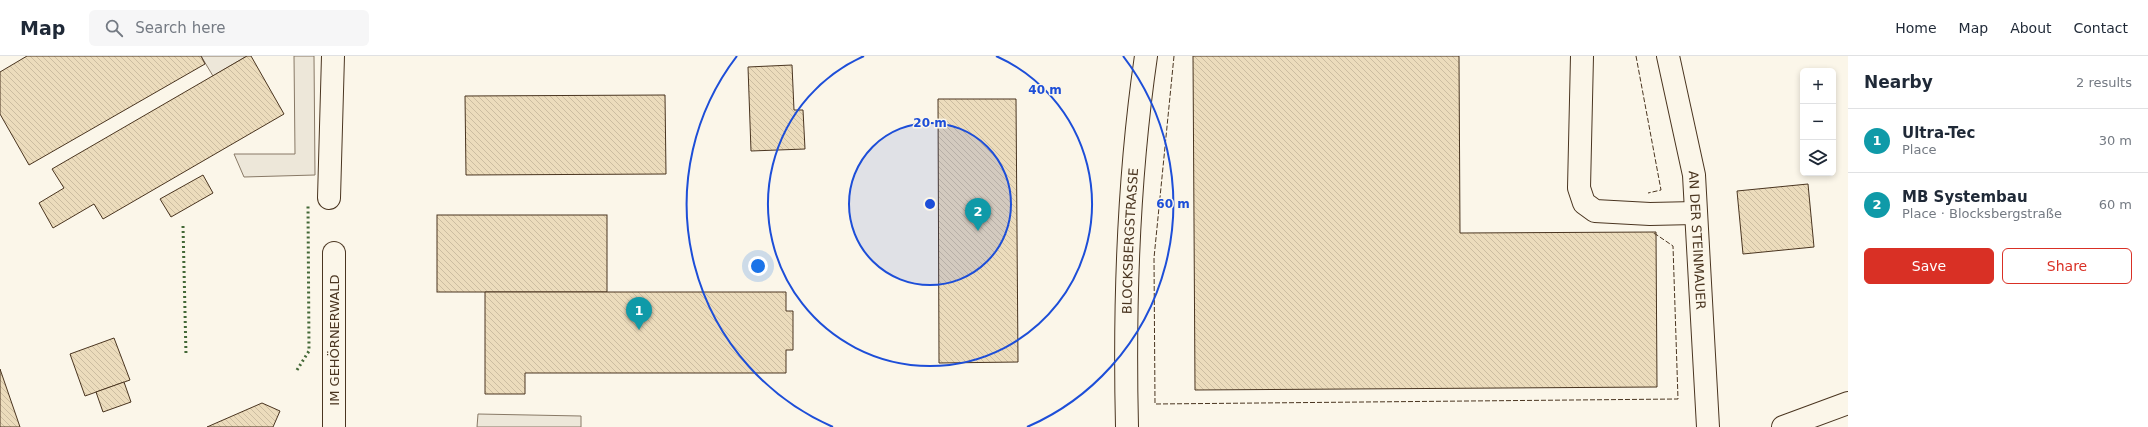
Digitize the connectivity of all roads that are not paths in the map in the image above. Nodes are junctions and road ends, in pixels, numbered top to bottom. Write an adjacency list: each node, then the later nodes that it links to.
1 (333, 56): 5 (street)
2 (1146, 56): 10 (street, BLOCKSBERGSTRASSE)
3 (1582, 56): 6 (street)
4 (1668, 56): 6 (street, AN DER STEINMAUER)
5 (329, 198)
6 (1695, 213): 11 (street, AN DER STEINMAUER)
7 (334, 253): 9 (street, IM GEHÖRNERWALD)
8 (1848, 403): 12 (street)
9 (334, 427)
10 (1127, 427)
11 (1708, 427)
12 (1783, 427)

